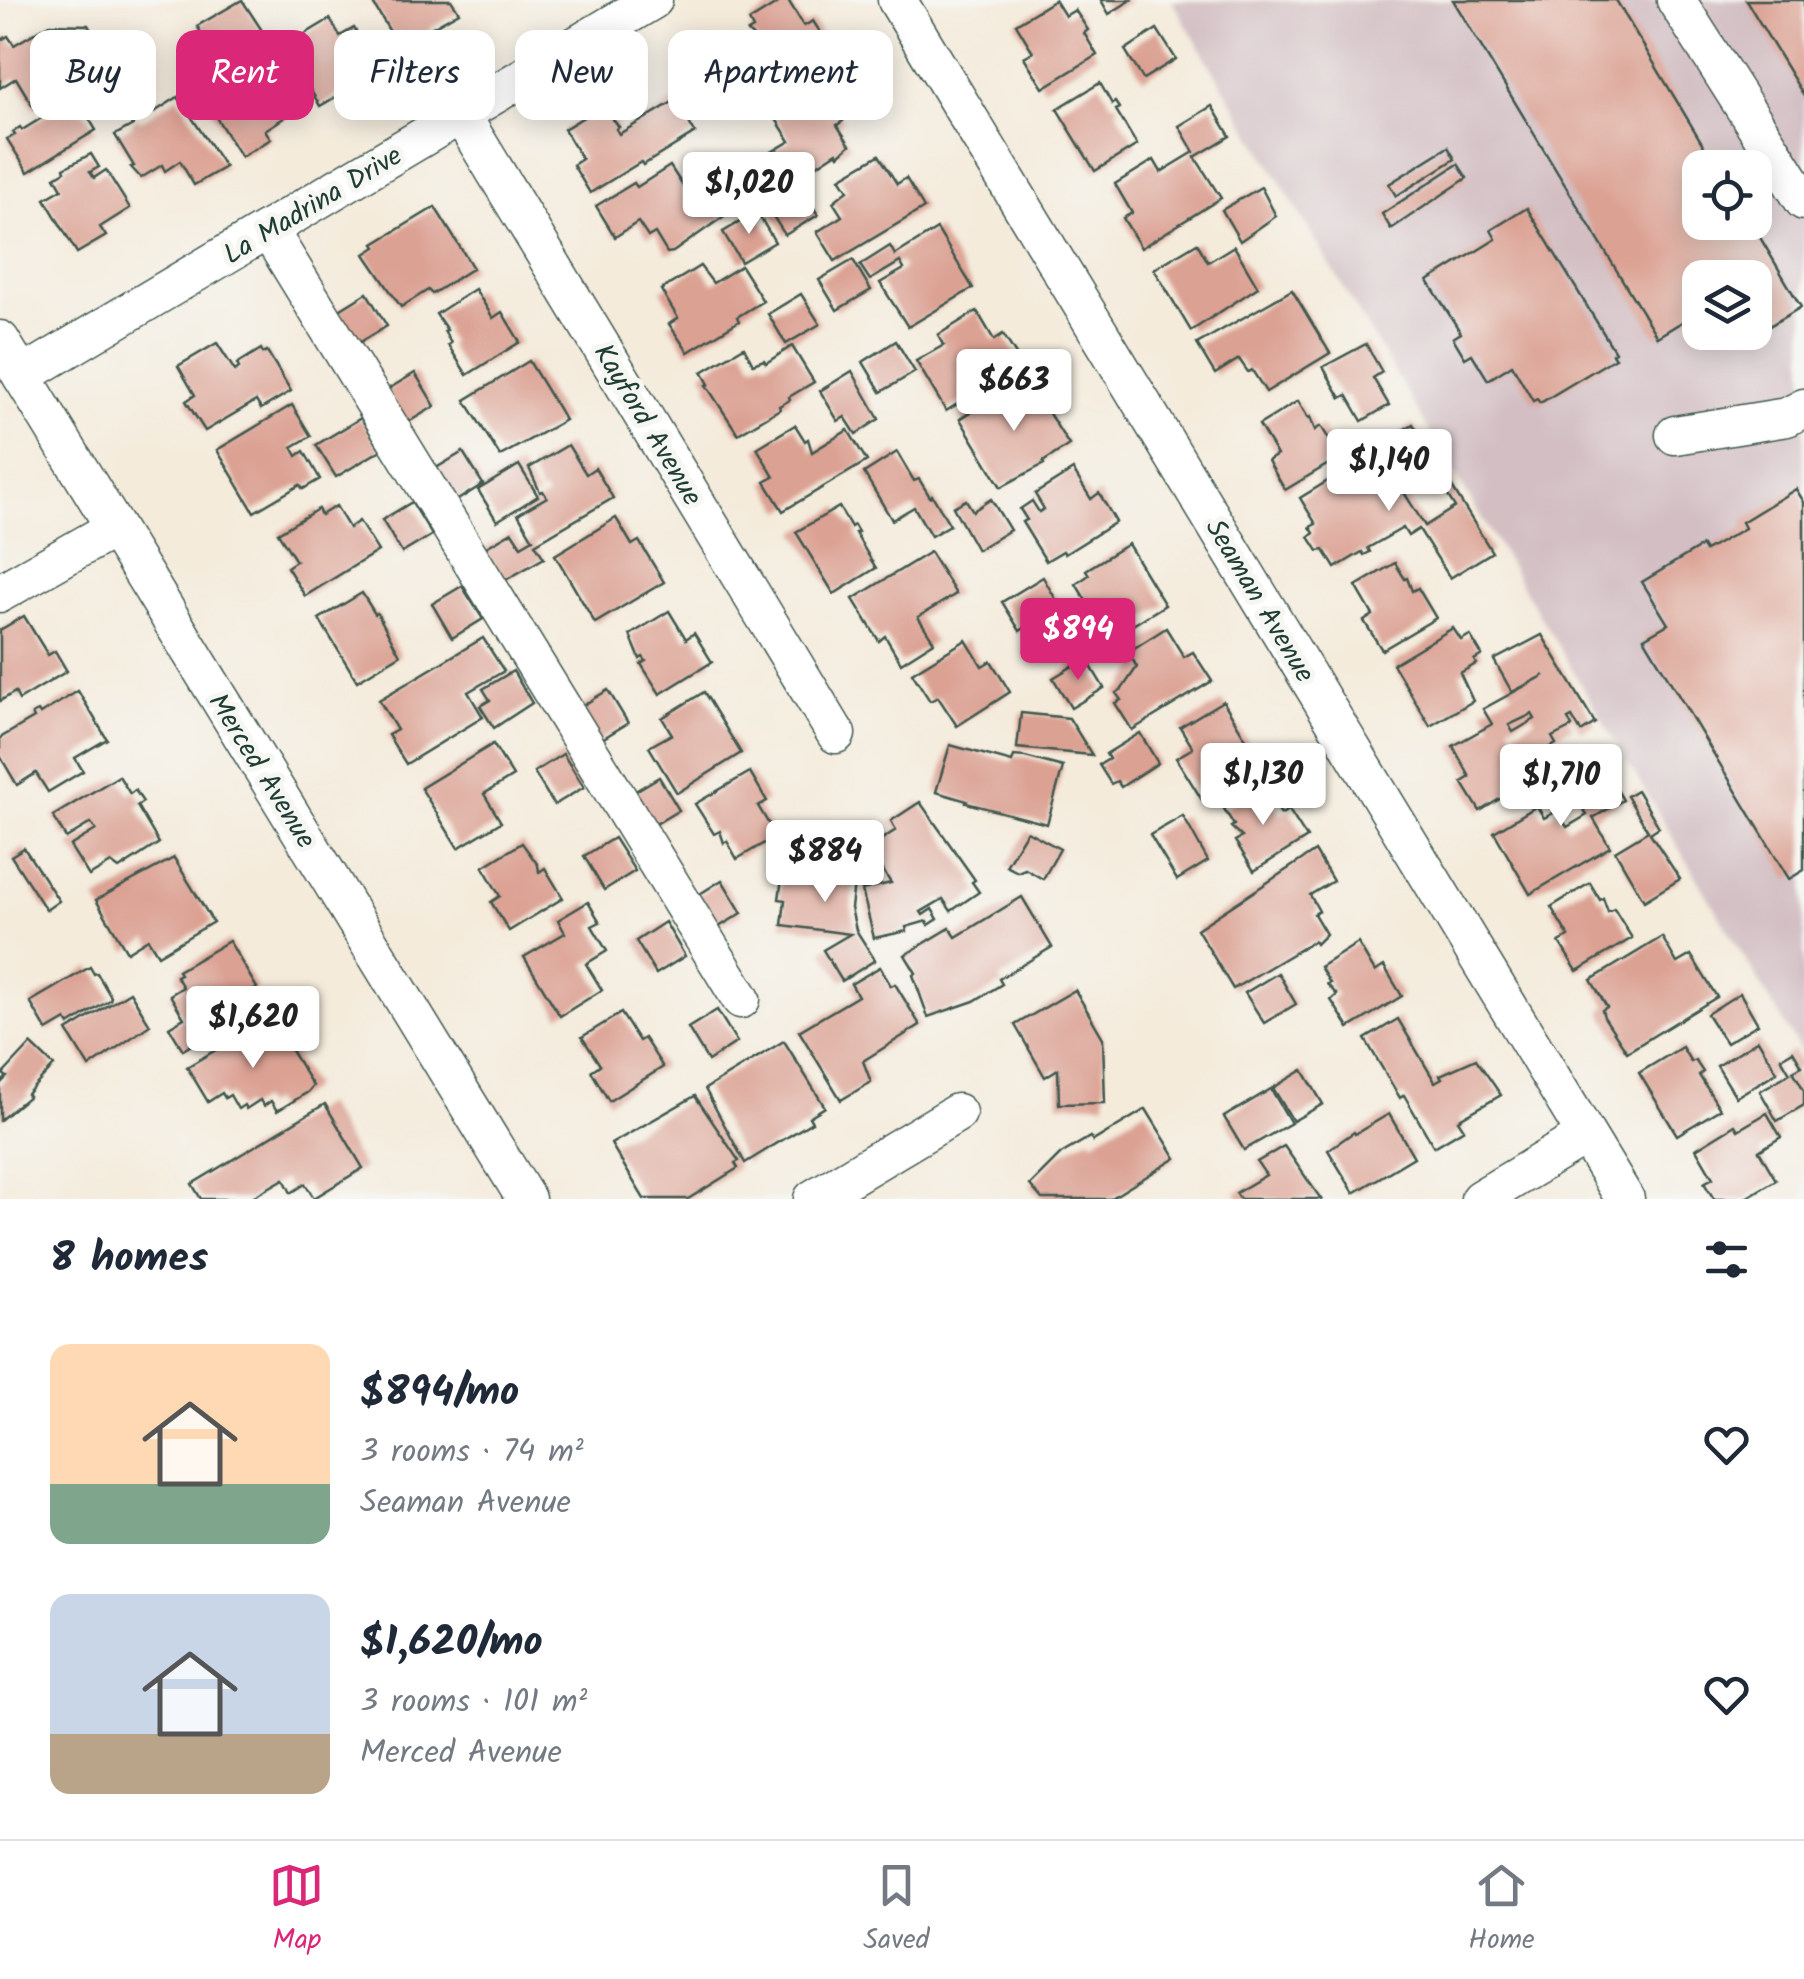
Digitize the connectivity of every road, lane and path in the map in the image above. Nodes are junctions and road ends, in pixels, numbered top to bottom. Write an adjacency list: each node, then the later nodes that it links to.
1 (653, 0): 4 (street, La Madrina Drive)
2 (898, 0): 18 (street, Seaman Avenue)
3 (1676, 0): 7 (street)
4 (495, 95)
5 (453, 120): 8 (street, La Madrina Drive)
6 (464, 120): 15 (street, Kayford Avenue)
7 (1804, 201)
8 (269, 230): 10 (street, La Madrina Drive); 16 (street)
9 (0, 340): 10 (street, Merced Avenue)
10 (22, 376): 13 (street, Merced Avenue)
11 (1804, 408): 12 (street)
12 (1675, 435)
13 (115, 528): 14 (street); 19 (street, Merced Avenue)
14 (0, 593)
15 (836, 734)
16 (740, 999)
17 (957, 1113): 20 (street)
18 (1585, 1136): 21 (street); 22 (street, Seaman Avenue)
19 (526, 1199)
20 (813, 1199)
21 (1480, 1199)
22 (1626, 1199)

